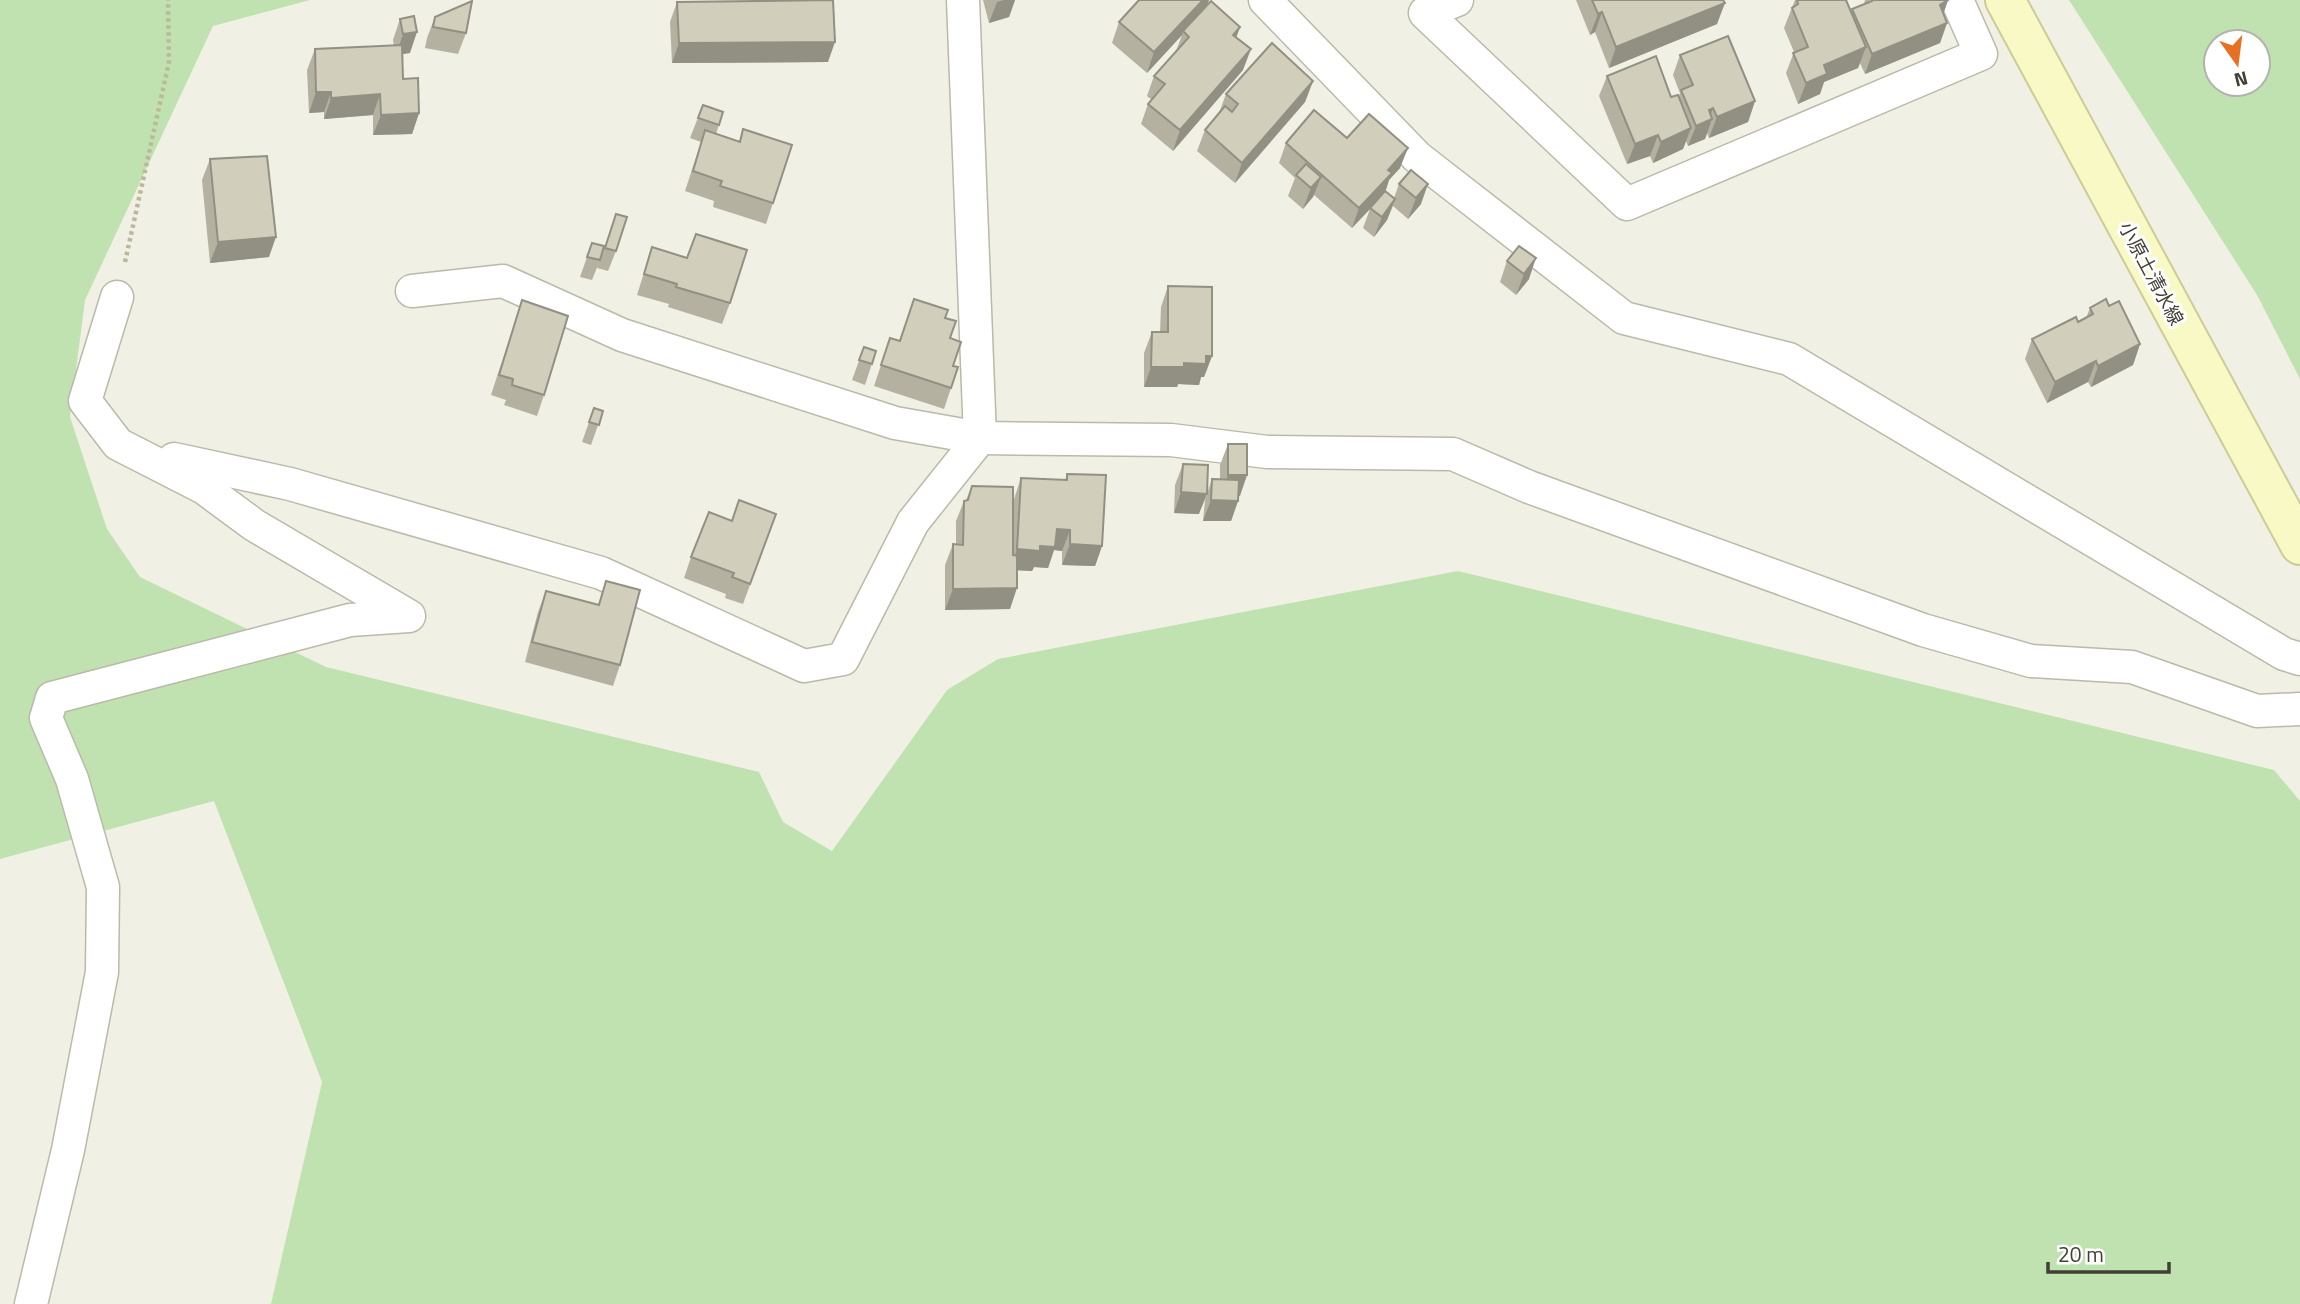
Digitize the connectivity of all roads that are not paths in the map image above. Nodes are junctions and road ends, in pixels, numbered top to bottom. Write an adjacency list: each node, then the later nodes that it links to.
1 (962, 0): 8 (street)
2 (1265, 0): 11 (street)
3 (1457, 0): 4 (street)
4 (1957, 0)
5 (2005, 0): 10 (main road, 小原土清水線)
6 (412, 291): 8 (street)
7 (117, 297): 9 (street)
8 (980, 438): 9 (street); 12 (street)
9 (118, 444): 13 (street)
10 (2300, 545)
11 (2300, 659)
12 (2300, 709)
13 (31, 1304)

